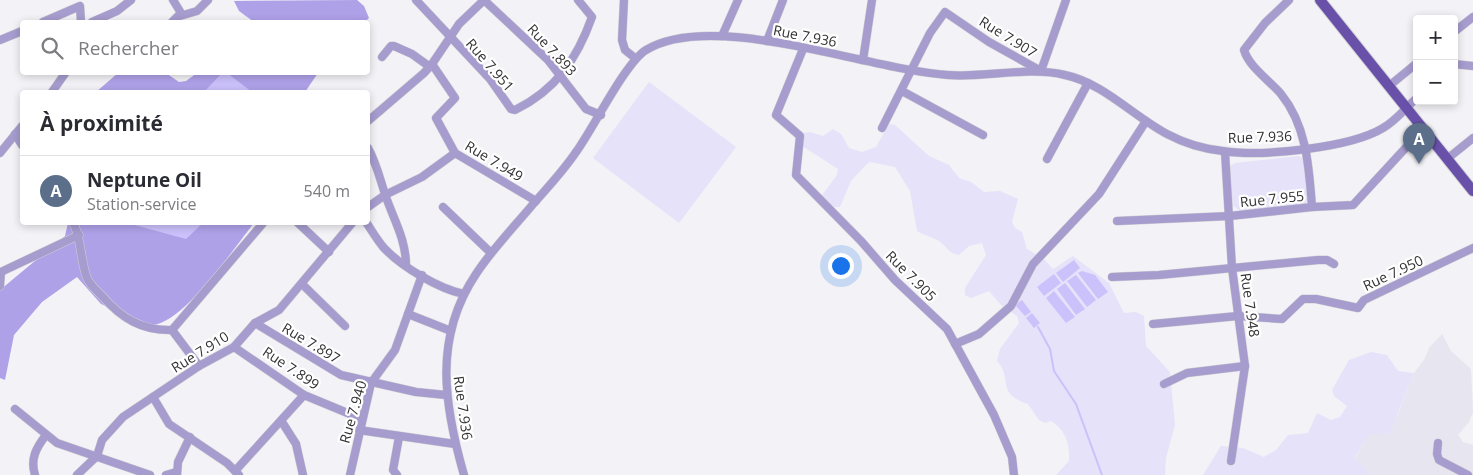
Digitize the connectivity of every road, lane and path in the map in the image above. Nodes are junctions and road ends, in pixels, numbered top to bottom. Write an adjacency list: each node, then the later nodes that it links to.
1 (131, 0): 19 (street)
2 (173, 0): 15 (street)
3 (208, 0): 15 (street)
4 (416, 0): 24 (street)
5 (484, 0): 24 (street); 38 (street, Rue 7.893)
6 (578, 0): 38 (street, Rue 7.951)
7 (624, 0): 29 (street)
8 (738, 0): 23 (street)
9 (783, 0): 26 (street)
10 (872, 0): 30 (street)
11 (1066, 0): 36 (street)
12 (1289, 0): 55 (street, Rue 7.955)
13 (1320, 0): 40 (main road)
14 (80, 3): 17 (street); 18 (street)
15 (180, 16): 20 (street)
16 (1473, 16): 21 (street)
17 (46, 20)
18 (81, 20)
19 (97, 20)
20 (175, 20)
21 (1458, 29)
22 (20, 32): 25 (street)
23 (722, 36): 26 (street, Rue 7.936); 29 (street, Rue 7.936)
24 (448, 37): 32 (street); 38 (street, Rue 7.951)
25 (0, 40)
26 (768, 41): 27 (street, Rue 7.936)
27 (803, 48): 30 (street, Rue 7.936); 95 (street, Rue 7.905)
28 (382, 57): 32 (street)
29 (636, 58): 45 (street, Rue 7.936)
30 (863, 60): 35 (street, Rue 7.936)
31 (1458, 64): 34 (street)
32 (431, 66): 46 (street); 59 (street, Rue 7.949)
33 (1413, 66): 40 (street)
34 (1473, 66)
35 (910, 70): 36 (street, Rue 7.936); 36 (street, Rue 7.907); 42 (street)
36 (1040, 71): 39 (street, Rue 7.936)
37 (64, 75): 41 (street)
38 (562, 76): 45 (street, Rue 7.893)
39 (1088, 84): 47 (street, Rue 7.936); 60 (street)
40 (1389, 86): 44 (main road)
41 (53, 90)
42 (902, 91): 49 (street); 52 (street)
43 (1413, 102): 44 (street, Rue 7.936)
44 (1406, 108): 50 (main road); 55 (street, Rue 7.936)
45 (601, 115): 64 (street, Rue 7.936)
46 (370, 118)
47 (1146, 121): 58 (street, Rue 7.936); 95 (street)
48 (20, 128): 51 (street)
49 (882, 128)
50 (1423, 129): 61 (main road); 67 (street)
51 (15, 134): 54 (street); 56 (street)
52 (983, 135)
53 (1473, 138): 61 (street)
54 (20, 142)
55 (1307, 148): 58 (street, Rue 7.936); 67 (street, Rue 7.955)
56 (0, 152)
57 (370, 152): 63 (street)
58 (1225, 152): 68 (street, Rue 7.948)
59 (455, 153): 63 (street); 64 (street, Rue 7.949)
60 (1047, 159)
61 (1447, 159): 62 (main road)
62 (1473, 191)
63 (385, 194): 65 (street); 80 (street)
64 (536, 201): 78 (street, Rue 7.936)
65 (370, 205)
66 (443, 207): 78 (street)
67 (1312, 207): 68 (street, Rue 7.955)
68 (1230, 216): 69 (street, Rue 7.955); 82 (street, Rue 7.948)
69 (1116, 221)
70 (74, 225): 75 (street)
71 (261, 225): 93 (street)
72 (300, 225): 77 (street)
73 (351, 225): 77 (street, Rue 7.910)
74 (368, 225): 80 (street)
75 (79, 235): 81 (street); 93 (street)
76 (1473, 248): 89 (street, Rue 7.950)
77 (329, 252): 85 (street, Rue 7.910)
78 (491, 253): 87 (street, Rue 7.936)
79 (1334, 264): 82 (street)
80 (406, 265): 83 (street)
81 (1, 268): 86 (street)
82 (1232, 268): 84 (street); 89 (street, Rue 7.948)
83 (422, 276): 87 (street); 88 (street, Rue 7.940)
84 (1112, 277)
85 (302, 284): 90 (street, Rue 7.910); 92 (street)
86 (0, 286)
87 (464, 294): 94 (street, Rue 7.936)
88 (408, 314): 94 (street); 99 (street, Rue 7.940)
89 (1238, 316): 91 (street, Rue 7.950); 98 (street, Rue 7.948)
90 (255, 323): 96 (street, Rue 7.910); 99 (street, Rue 7.897)
91 (1153, 324)
92 (345, 326)
93 (172, 330): 97 (street)
94 (450, 331): 102 (street, Rue 7.936)
95 (955, 344): 127 (street, Rue 7.905)
96 (234, 347): 97 (street, Rue 7.910); 101 (street, Rue 7.899)
97 (199, 366): 103 (street, Rue 7.910)
98 (1245, 366): 100 (street); 114 (street, Rue 7.948)
99 (371, 383): 102 (street, Rue 7.897); 105 (street, Rue 7.940)
100 (1164, 384)
101 (304, 395): 105 (street, Rue 7.899); 106 (street)
102 (446, 395): 112 (street, Rue 7.936)
103 (153, 396): 109 (street); 113 (street, Rue 7.910)
104 (15, 409): 108 (street)
105 (362, 419): 107 (street, Rue 7.940)
106 (282, 422): 116 (street); 123 (street)
107 (359, 430): 110 (street); 124 (street, Rue 7.940)
108 (46, 435): 113 (street); 118 (street)
109 (190, 437): 116 (street); 117 (street)
110 (399, 437): 112 (street); 125 (street)
111 (1438, 443): 128 (street)
112 (455, 444): 126 (street, Rue 7.936)
113 (97, 456): 115 (street); 119 (street, Rue 7.910)
114 (1231, 461)
115 (125, 466): 120 (street); 121 (street)
116 (237, 473)
117 (176, 474): 122 (street)
118 (35, 475)
119 (77, 475)
120 (128, 475)
121 (150, 475)
122 (166, 475)
123 (303, 475)
124 (350, 475)
125 (397, 475)
126 (464, 475)
127 (1014, 475)
128 (1468, 475)

